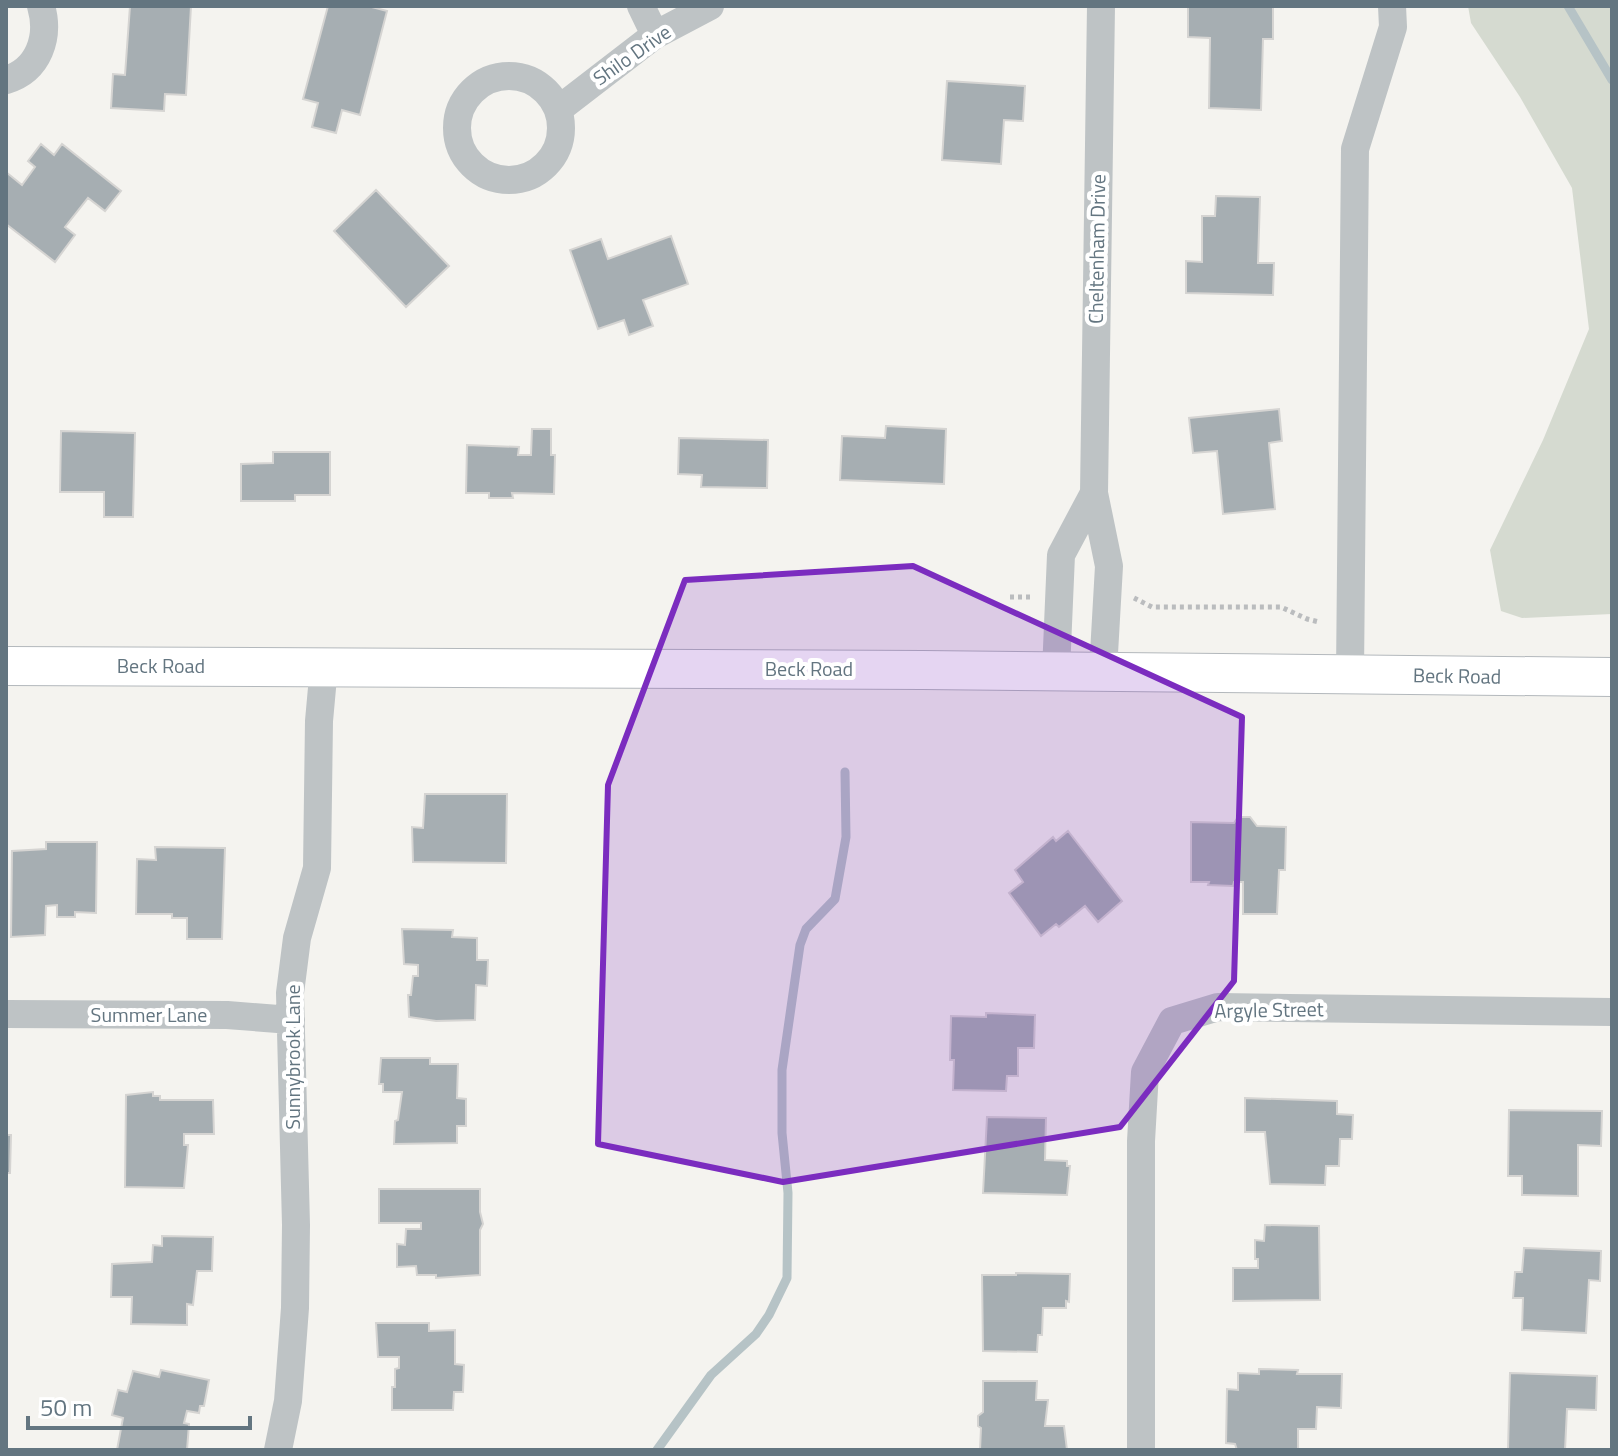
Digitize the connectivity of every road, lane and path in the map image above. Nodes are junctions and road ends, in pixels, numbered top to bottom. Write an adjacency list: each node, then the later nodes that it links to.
1 (41, 6): 7 (street)
2 (641, 6): 6 (street)
3 (710, 6): 6 (street, Shilo Drive)
4 (1101, 6): 9 (street, Cheltenham Drive)
5 (1392, 6): 18 (street)
6 (655, 35): 8 (street, Shilo Drive)
7 (6, 80)
8 (559, 109)
9 (1094, 493): 10 (street, Cheltenham Drive); 12 (street, Cheltenham Drive)
10 (1059, 596): 11 (path); 16 (street, Cheltenham Drive)
11 (1010, 597)
12 (1107, 597): 13 (path); 17 (street, Cheltenham Drive)
13 (1319, 622)
14 (6, 666): 15 (main road, Beck Road)
15 (324, 666): 16 (main road, Beck Road); 22 (street, Sunnybrook Lane)
16 (1056, 671): 17 (main road, Beck Road)
17 (1103, 671): 18 (main road, Beck Road)
18 (1350, 674): 19 (main road, Beck Road)
19 (1612, 677)
20 (1612, 1012): 24 (street, Argyle Street)
21 (6, 1014): 22 (street, Summer Lane)
22 (291, 1020): 23 (street, Sunnybrook Lane)
23 (278, 1450)
24 (1141, 1450)

